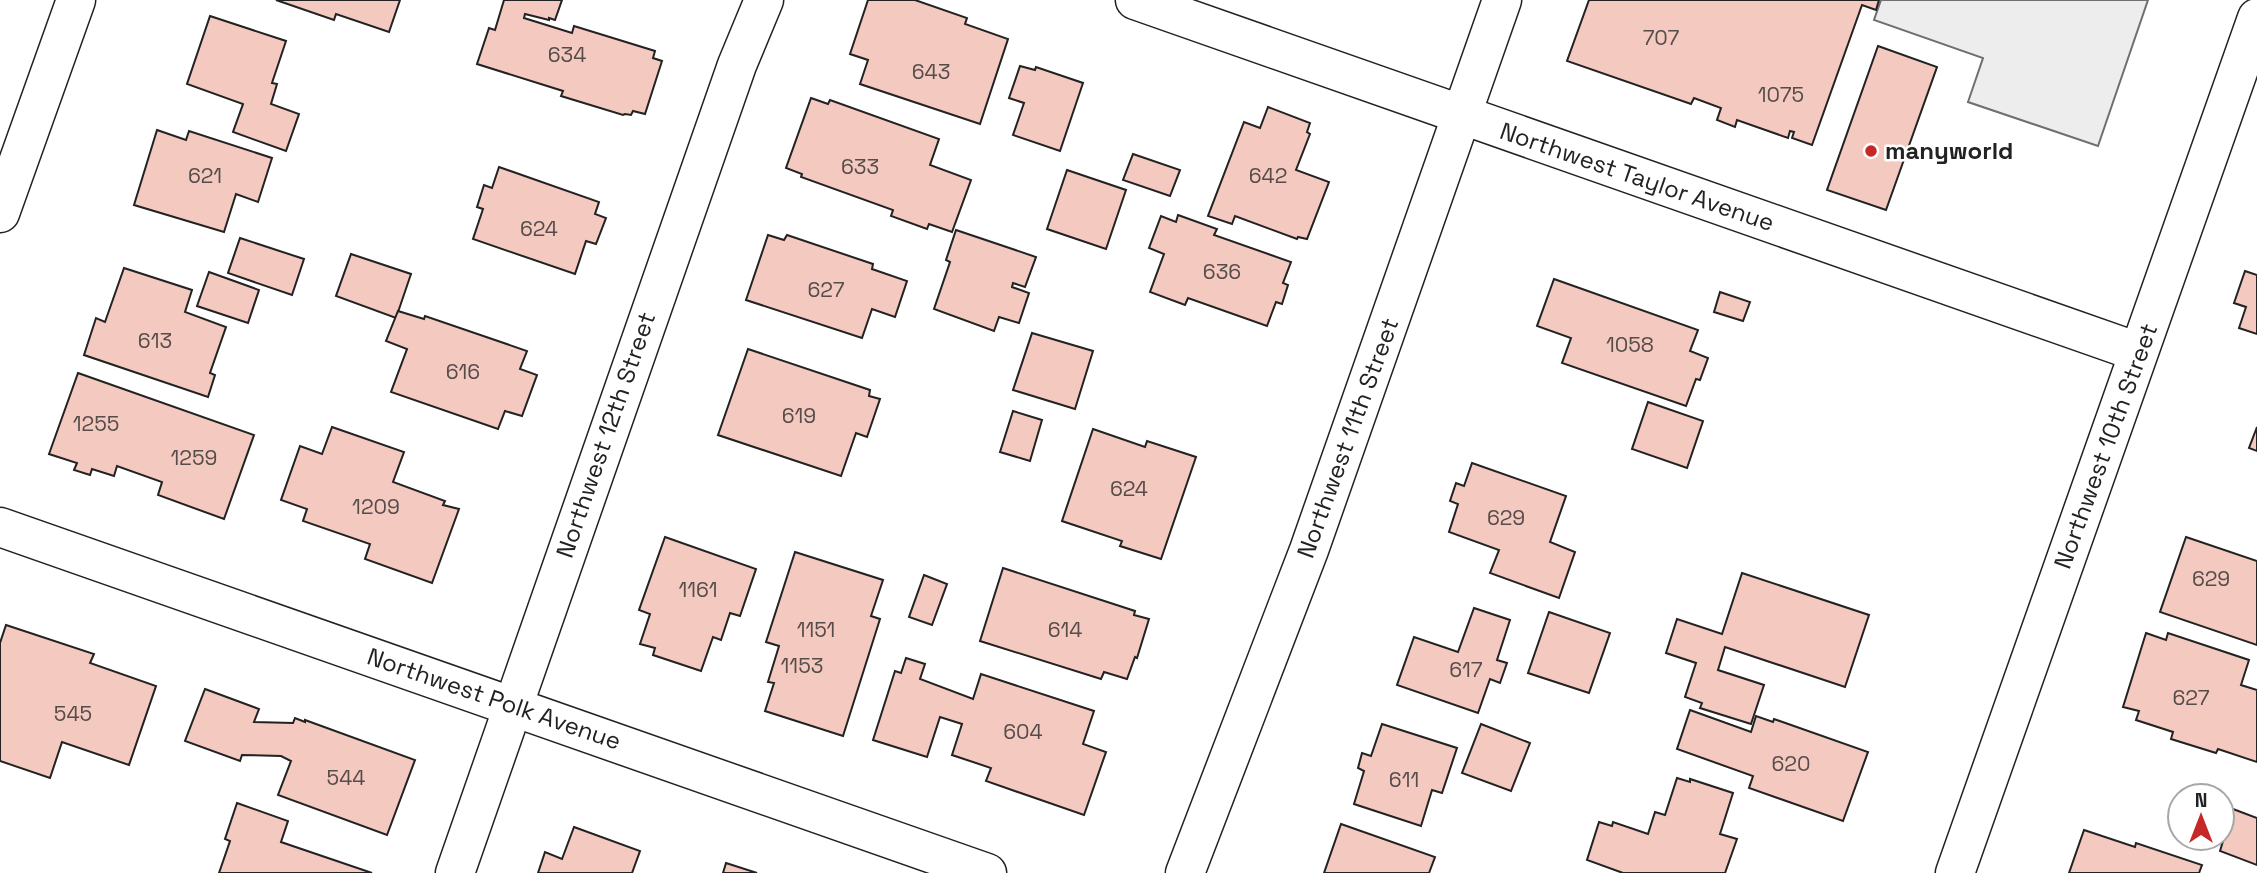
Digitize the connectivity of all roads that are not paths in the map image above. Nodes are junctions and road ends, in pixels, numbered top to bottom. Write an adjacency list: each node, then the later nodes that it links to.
1 (76, 0): 7 (street)
2 (764, 0): 10 (street, Northwest 12th Street)
3 (1135, 0): 6 (street, Northwest Taylor Avenue)
4 (1502, 0): 6 (street, Northwest 11th Street)
5 (2257, 18): 8 (street, Northwest 10th Street)
6 (1462, 116): 8 (street, Northwest Taylor Avenue); 13 (street, Northwest 11th Street)
7 (0, 214)
8 (2138, 352): 14 (street, Northwest 10th Street)
9 (0, 527): 10 (street, Northwest Polk Avenue)
10 (512, 705): 11 (street, Northwest 12th Street); 12 (street, Northwest Polk Avenue)
11 (455, 873)
12 (987, 873)
13 (1185, 873)
14 (1955, 873)

